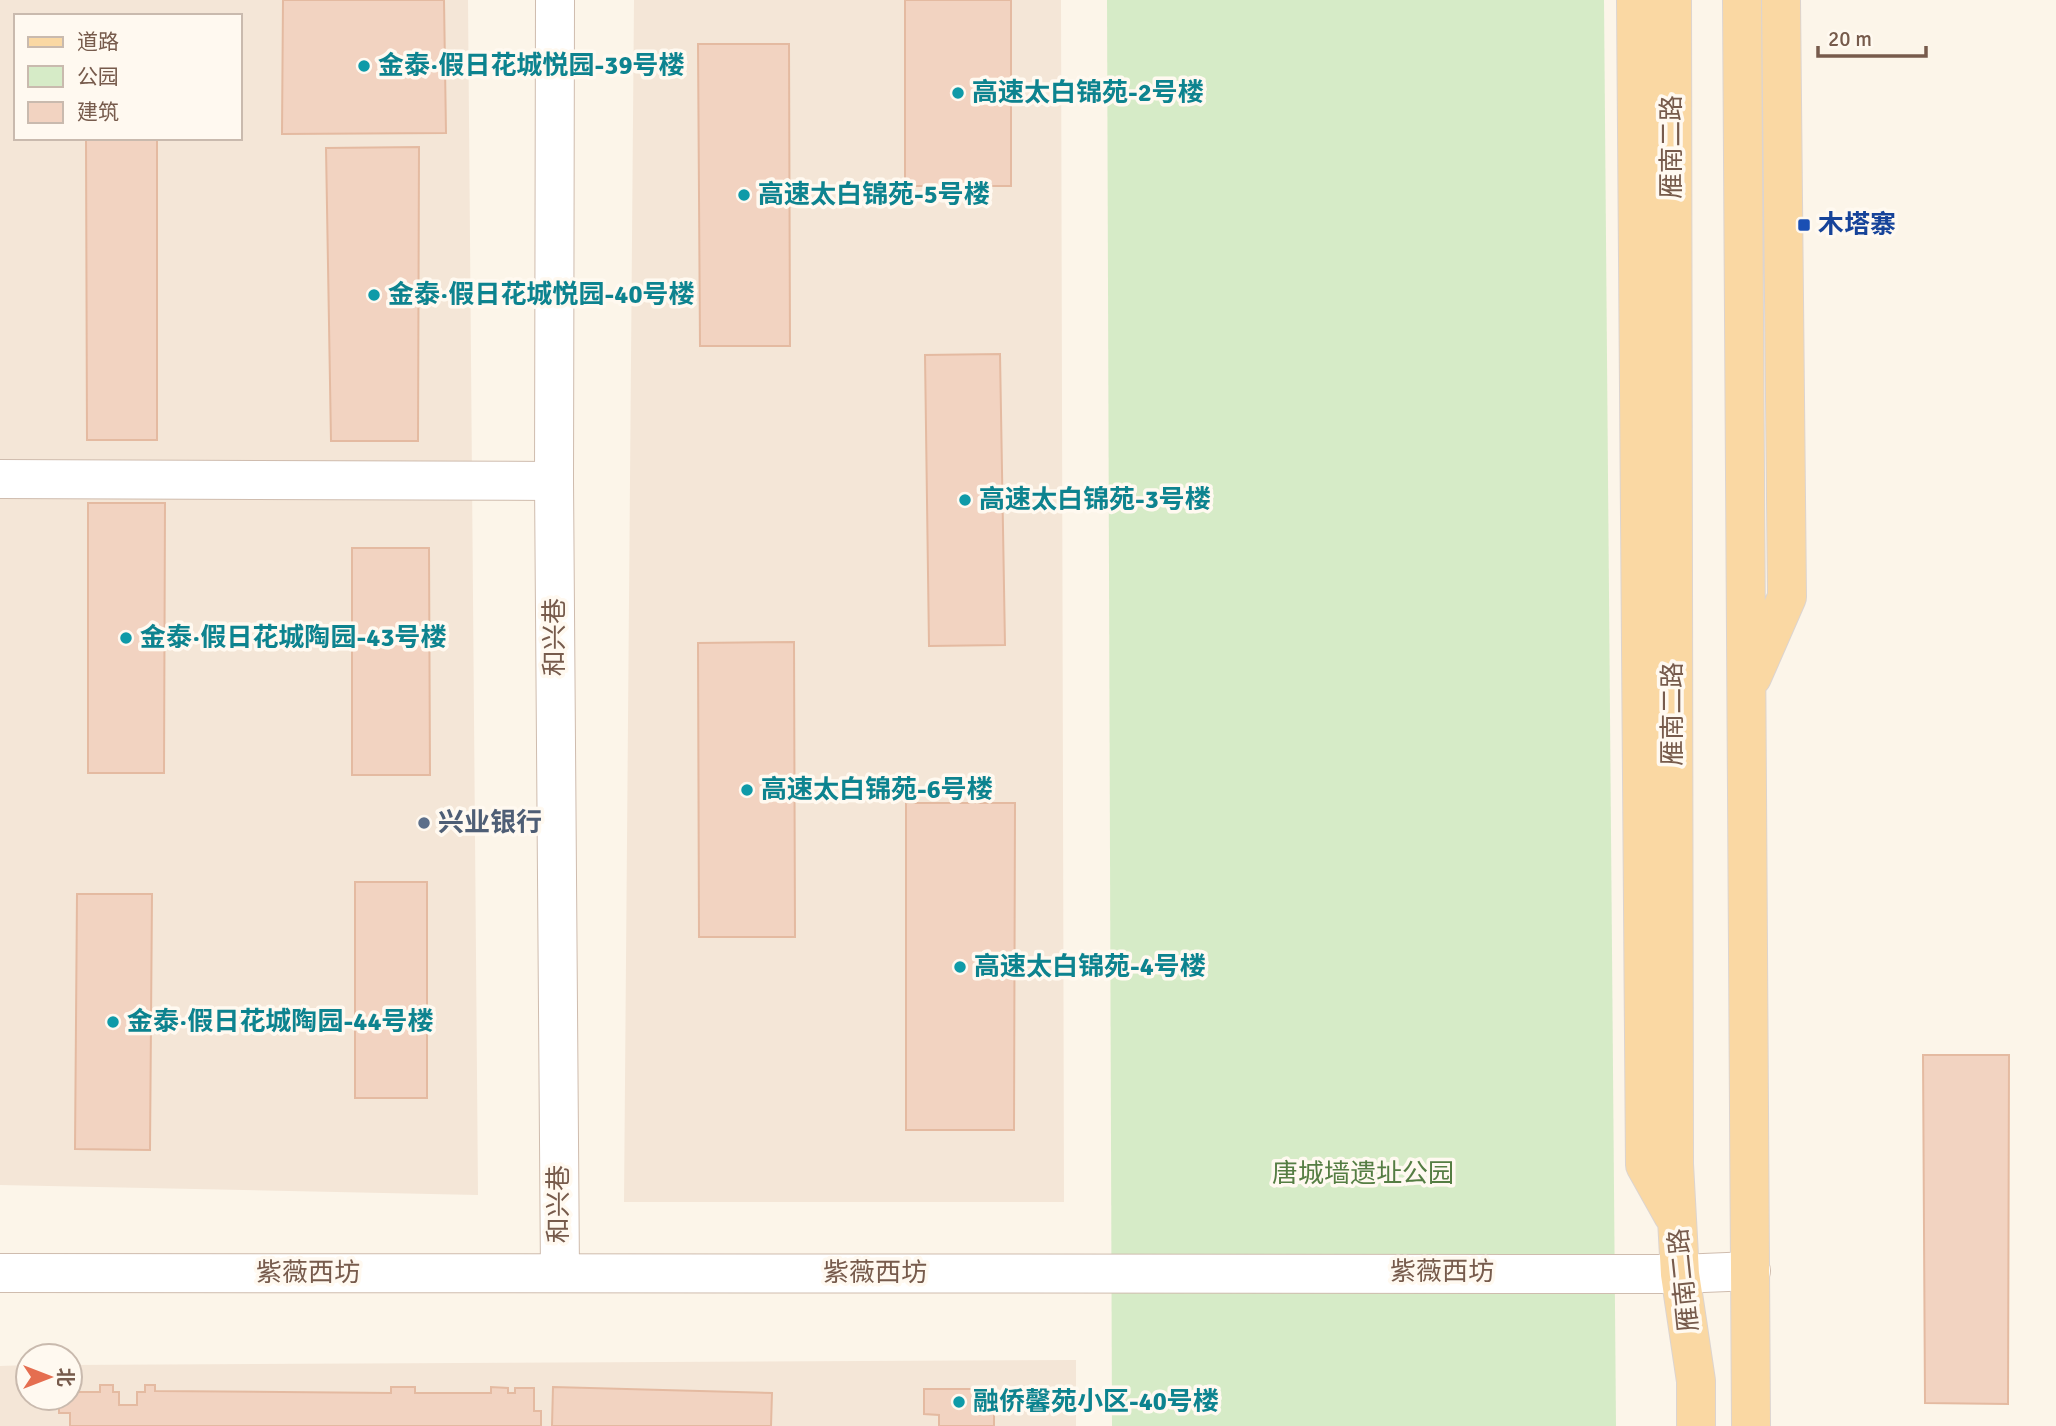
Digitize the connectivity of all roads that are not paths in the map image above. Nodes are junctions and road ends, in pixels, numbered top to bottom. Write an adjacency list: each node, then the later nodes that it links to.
1 (555, 0): 7 (street, 和兴巷)
2 (1636, 0): 9 (main road)
3 (1672, 0): 9 (main road, 雁南二路)
4 (1742, 0): 8 (main road)
5 (1781, 0): 8 (main road)
6 (0, 479): 7 (street)
7 (554, 481): 12 (street, 和兴巷)
8 (1747, 688): 10 (main road)
9 (1679, 1225): 13 (main road, 雁南二路)
10 (1751, 1271): 13 (street, 紫薇西坊); 15 (main road)
11 (0, 1273): 12 (street, 紫薇西坊)
12 (560, 1273): 13 (street, 紫薇西坊)
13 (1680, 1274): 14 (main road, 雁南二路)
14 (1696, 1426)
15 (1751, 1426)

